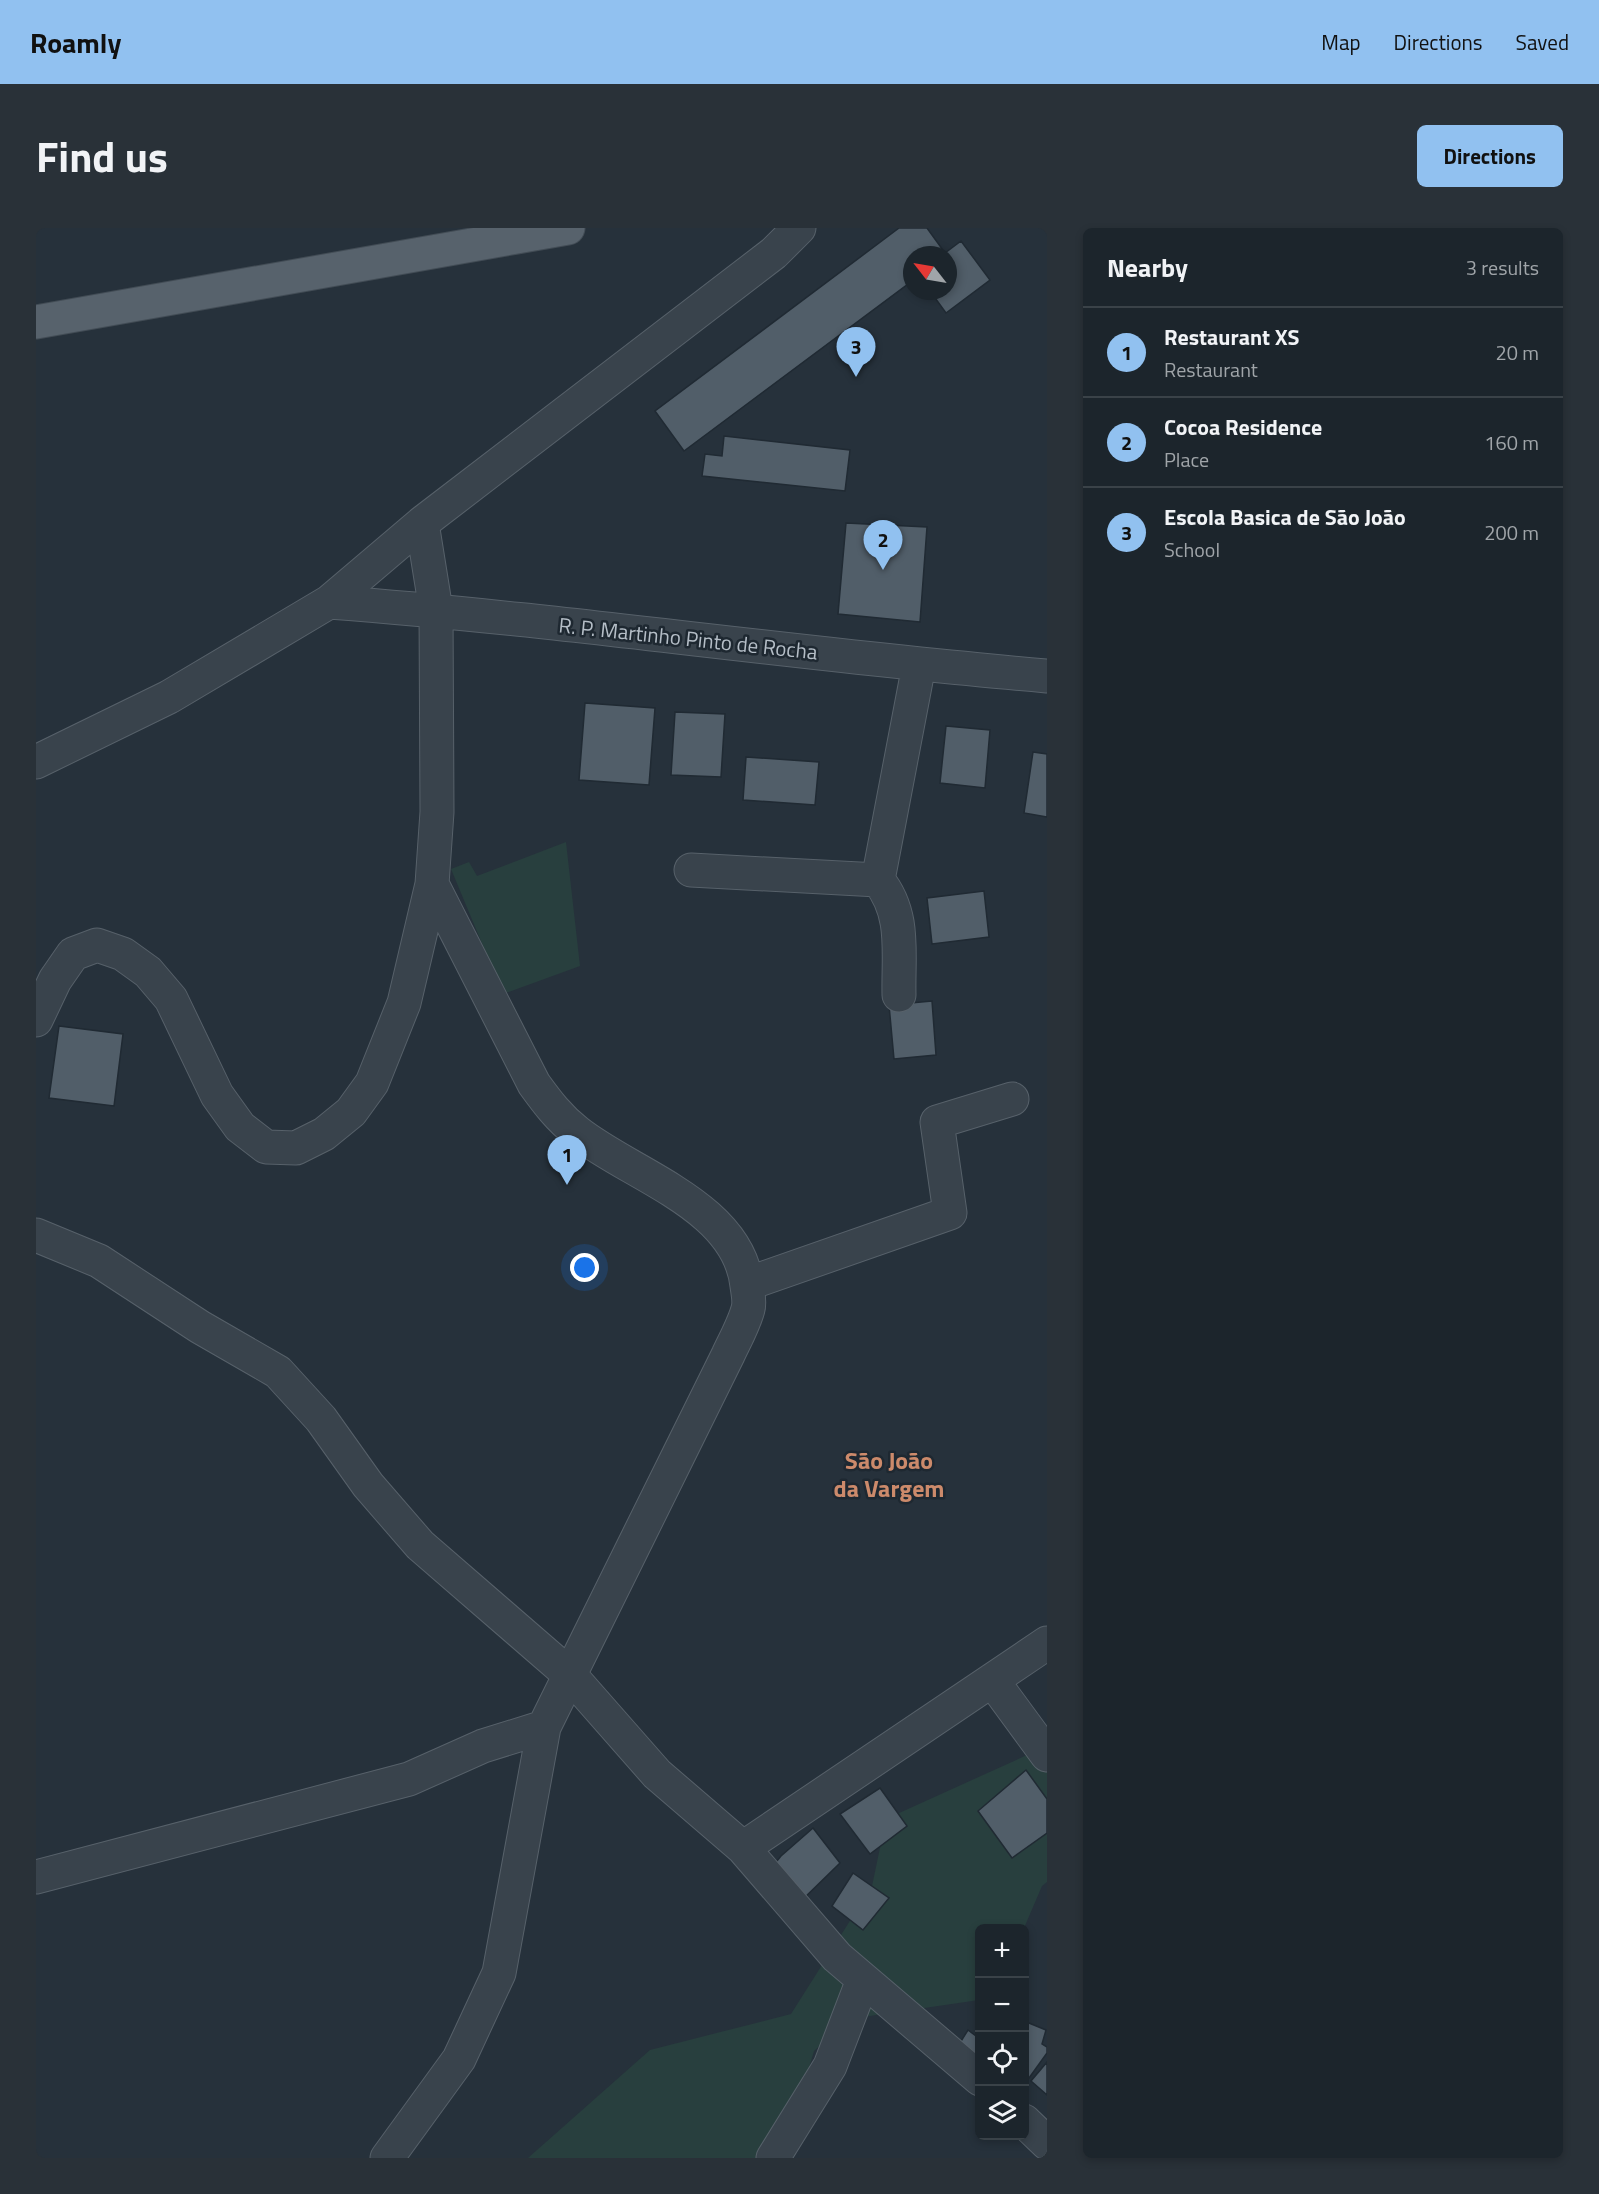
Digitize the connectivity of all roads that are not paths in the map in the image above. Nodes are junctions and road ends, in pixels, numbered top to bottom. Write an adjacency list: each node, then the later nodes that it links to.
1 (568, 228): 4 (main road)
2 (799, 228): 3 (street)
3 (774, 241): 5 (street)
4 (36, 322)
5 (422, 523): 6 (street); 7 (street)
6 (329, 602): 7 (street, R. P. Martinho Pinto de Rocha); 10 (street)
7 (436, 610): 8 (street, R. P. Martinho Pinto de Rocha); 13 (street)
8 (919, 665): 9 (street, R. P. Martinho Pinto de Rocha); 12 (street)
9 (1047, 676)
10 (36, 762)
11 (691, 870): 12 (street)
12 (878, 880): 14 (street)
13 (432, 884): 15 (street); 18 (street)
14 (899, 995)
15 (36, 1020)
16 (1012, 1099): 18 (street)
17 (36, 1235): 20 (street)
18 (747, 1284): 20 (street)
19 (1047, 1643): 21 (street)
20 (570, 1675): 22 (street); 24 (street)
21 (992, 1680): 23 (street); 24 (street)
22 (544, 1726): 25 (street); 30 (street)
23 (1047, 1755)
24 (743, 1848): 26 (street)
25 (36, 1877)
26 (863, 1980): 27 (street); 31 (street)
27 (975, 2075)
28 (1029, 2126): 29 (street)
29 (1047, 2143)
30 (387, 2158)
31 (772, 2158)

